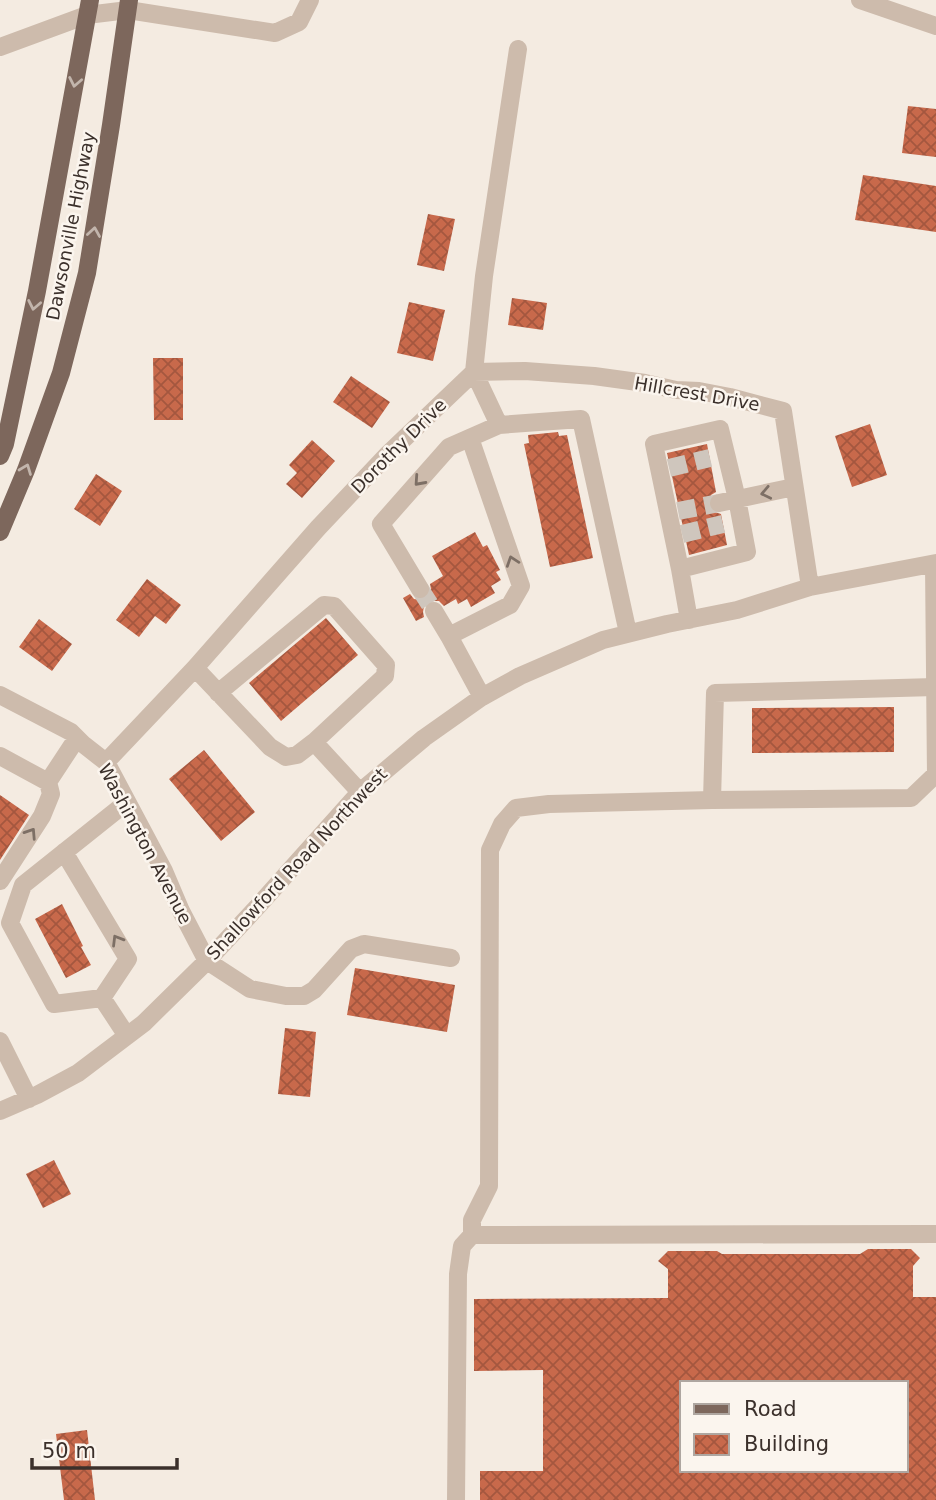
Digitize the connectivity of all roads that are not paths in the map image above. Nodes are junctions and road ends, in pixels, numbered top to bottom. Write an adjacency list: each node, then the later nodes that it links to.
1 (310, 0): 3 (street)
2 (860, 0): 5 (street)
3 (129, 5): 4 (street); 15 (main road, Dawsonville Highway, one-way to 3)
4 (89, 7): 6 (street); 11 (main road, Dawsonville Highway, one-way to 11)
5 (936, 26)
6 (0, 47)
7 (518, 49): 8 (street)
8 (474, 372): 9 (street); 12 (street, Hillcrest Drive); 24 (street, Dorothy Drive)
9 (499, 425): 10 (street); 22 (street)
10 (470, 438): 19 (street, one-way to 19); 23 (street, one-way to 10)
11 (0, 456)
12 (794, 487): 13 (street, one-way to 13); 18 (street, Hillcrest Drive)
13 (737, 499): 14 (street); 17 (street); 17 (street)
14 (719, 503)
15 (0, 532)
16 (935, 563): 18 (street, Shallowford Road Northwest); 25 (street)
17 (680, 569): 21 (street)
18 (810, 587): 21 (street, Shallowford Road Northwest)
19 (420, 589)
20 (434, 611): 23 (street)
21 (689, 620): 22 (street, Shallowford Road Northwest)
22 (628, 634): 28 (street, Shallowford Road Northwest)
23 (449, 636): 28 (street)
24 (195, 668): 26 (street); 32 (street, Dorothy Drive)
25 (935, 687): 33 (street); 36 (street)
26 (218, 693): 30 (street); 30 (street)
27 (0, 695): 29 (street, Washington Avenue)
28 (482, 697): 35 (street, Shallowford Road Northwest)
29 (77, 738): 32 (street, Washington Avenue); 34 (street)
30 (314, 741): 35 (street)
31 (0, 756): 34 (street)
32 (106, 762): 37 (street, Washington Avenue)
33 (936, 775): 36 (street)
34 (48, 782): 39 (street, one-way to 34)
35 (360, 792): 41 (street, Shallowford Road Northwest)
36 (712, 800): 48 (street)
37 (127, 802): 38 (street); 41 (street, Washington Avenue)
38 (64, 852): 42 (street, one-way to 38); 42 (street)
39 (0, 881)
40 (451, 958): 41 (street)
41 (207, 961): 43 (street, Shallowford Road Northwest)
42 (102, 998): 43 (street)
43 (127, 1036): 45 (street, Shallowford Road Northwest)
44 (0, 1041): 45 (street)
45 (29, 1099): 46 (street, Shallowford Road Northwest)
46 (0, 1111)
47 (936, 1234): 48 (street)
48 (472, 1235): 49 (street)
49 (456, 1500)

